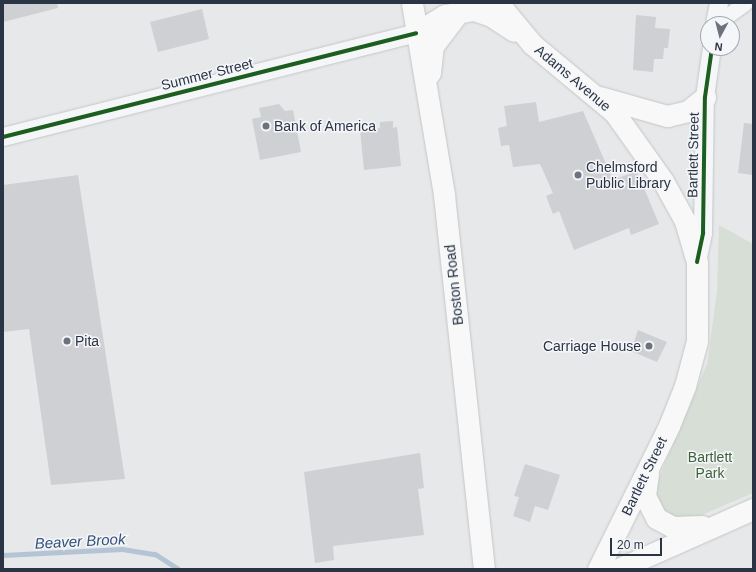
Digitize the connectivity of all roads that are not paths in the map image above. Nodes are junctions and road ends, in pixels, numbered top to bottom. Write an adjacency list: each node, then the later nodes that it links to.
1 (412, 3): 8 (main road, Boston Road)
2 (498, 3): 9 (main road, Adams Avenue)
3 (719, 3): 6 (street)
4 (745, 3): 7 (street)
5 (459, 10): 8 (main road); 9 (main road); 11 (main road)
6 (717, 16)
7 (727, 16)
8 (416, 33): 11 (main road, Boston Road); 14 (street, Summer Street)
9 (532, 44): 12 (main road, Adams Avenue)
10 (711, 56): 13 (street, Bartlett Street)
11 (429, 91): 19 (main road, Boston Road)
12 (596, 95): 13 (main road); 15 (main road, Adams Avenue)
13 (705, 97): 15 (street, Bartlett Street)
14 (3, 137)
15 (697, 262): 16 (main road, Bartlett Street)
16 (648, 466): 18 (main road); 20 (main road, Bartlett Street)
17 (753, 509): 18 (main road)
18 (712, 526): 21 (main road)
19 (484, 569)
20 (598, 569)
21 (618, 569)

